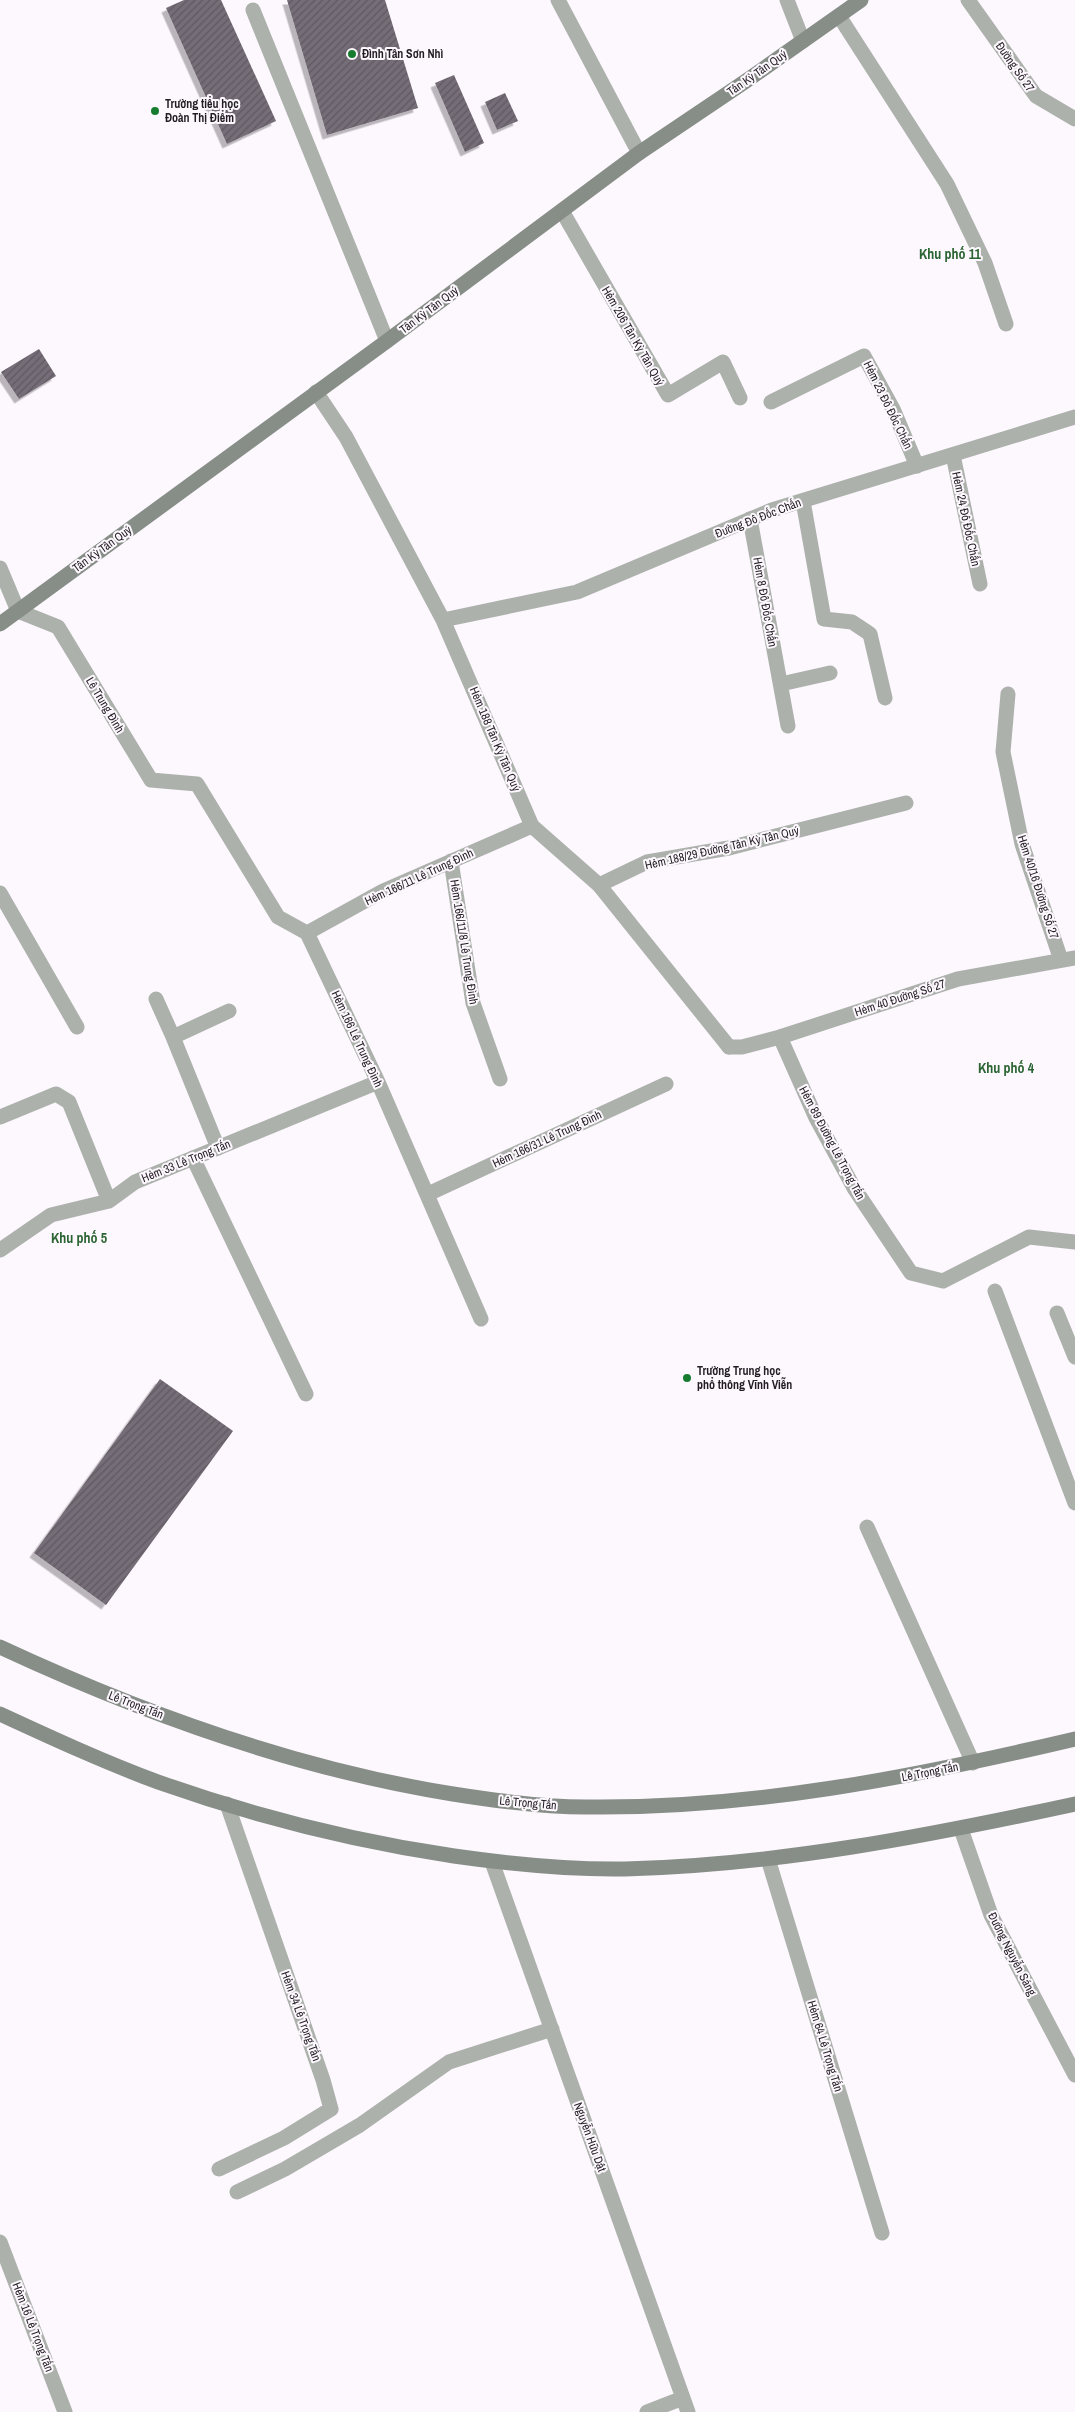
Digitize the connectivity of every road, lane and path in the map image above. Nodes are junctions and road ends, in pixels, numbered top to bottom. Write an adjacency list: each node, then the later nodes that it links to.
1 (558, 0): 9 (street)
2 (787, 0): 7 (street)
3 (861, 0): 6 (main road, Tân Kỳ Tân Quý)
4 (968, 0): 8 (street, Đường Số 27)
5 (254, 10): 12 (street)
6 (839, 16): 7 (main road, Tân Kỳ Tân Quý); 11 (street)
7 (803, 41): 9 (main road, Tân Kỳ Tân Quý)
8 (1075, 119)
9 (639, 153): 10 (main road, Tân Kỳ Tân Quý)
10 (562, 211): 12 (main road, Tân Kỳ Tân Quý); 14 (street, Hẻm 206 Tân Kỳ Tân Quý)
11 (1006, 324)
12 (387, 341): 13 (main road, Tân Kỳ Tân Quý)
13 (316, 392): 23 (main road, Tân Kỳ Tân Quý); 24 (street, Hẻm 188 Tân Kỳ Tân Quý)
14 (740, 398)
15 (771, 402): 18 (street, Hẻm 23 Đô Đốc Chấn)
16 (1075, 417): 17 (street, Đường Đô Đốc Chấn)
17 (952, 455): 18 (street, Đường Đô Đốc Chấn); 22 (street, Hẻm 24 Đô Đốc Chấn)
18 (917, 466): 19 (street, Đường Đô Đốc Chấn)
19 (804, 500): 20 (street, Đường Đô Đốc Chấn); 29 (street)
20 (750, 519): 24 (street, Đường Đô Đốc Chấn); 27 (street, Hẻm 8 Đô Đốc Chấn)
21 (0, 568): 23 (street)
22 (980, 584)
23 (18, 611): 25 (main road, Tân Kỳ Tân Quý); 36 (street, Lê Trung Đình)
24 (443, 620): 32 (street, Hẻm 188 Tân Kỳ Tân Quý)
25 (0, 624)
26 (830, 672): 27 (street)
27 (780, 684): 30 (street, Hẻm 8 Đô Đốc Chấn)
28 (1008, 694): 37 (street, Hẻm 40/16 Đường Số 27)
29 (885, 698)
30 (788, 726)
31 (906, 803): 34 (street, Hẻm 188/29 Đường Tân Kỳ Tân Quý)
32 (532, 826): 33 (street, Hẻm 166/11 Lê Trung Đình); 34 (street, Hẻm 188 Tân Kỳ Tân Quý)
33 (451, 862): 36 (street, Hẻm 166/11 Lê Trung Đình); 44 (street, Hẻm 166/11/8 Lê Trung Đình)
34 (599, 885): 43 (street, Hẻm 188 Tân Kỳ Tân Quý)
35 (0, 893): 40 (street)
36 (307, 933): 45 (street, Hẻm 166 Lê Trung Đình)
37 (1068, 959): 42 (street, Hẻm 40 Đường Số 27)
38 (156, 999): 41 (street)
39 (229, 1011): 41 (street)
40 (76, 1027)
41 (173, 1036): 48 (street)
42 (780, 1037): 43 (street, Hẻm 40 Đường Số 27); 52 (street, Hẻm 89 Đường Lê Trọng Tấn)
43 (729, 1047)
44 (500, 1079)
45 (378, 1082): 48 (street, Hẻm 33 Lê Trọng Tấn); 50 (street, Hẻm 166 Lê Trung Đình)
46 (666, 1084): 50 (street, Hẻm 166/31 Lê Trung Đình)
47 (0, 1117): 51 (street)
48 (218, 1148): 49 (street, Hẻm 33 Lê Trọng Tấn)
49 (193, 1158): 51 (street, Hẻm 33 Lê Trọng Tấn); 58 (street)
50 (428, 1194): 56 (street, Hẻm 166 Lê Trung Đình)
51 (109, 1201): 53 (street, Hẻm 33 Lê Trọng Tấn)
52 (1075, 1242)
53 (0, 1250)
54 (995, 1291): 59 (street)
55 (1057, 1312): 57 (street)
56 (481, 1319)
57 (1075, 1357)
58 (306, 1394)
59 (1075, 1503)
60 (867, 1527): 64 (street)
61 (0, 1647): 64 (main road, Lê Trọng Tấn)
62 (0, 1714): 65 (main road)
63 (1075, 1739): 64 (main road, Lê Trọng Tấn)
64 (974, 1764)
65 (227, 1804): 69 (main road); 72 (street, Hẻm 34 Lê Trọng Tấn)
66 (1075, 1804): 67 (main road)
67 (961, 1828): 68 (main road); 71 (street, Đường Nguyễn Sáng)
68 (768, 1859): 69 (main road); 74 (street, Hẻm 64 Lê Trọng Tấn)
69 (492, 1862): 70 (street, Nguyễn Hữu Dật)
70 (552, 2029): 73 (street); 76 (street, Nguyễn Hữu Dật)
71 (1075, 2075)
72 (219, 2169)
73 (237, 2192)
74 (882, 2233)
75 (0, 2242): 77 (street, Hẻm 16 Lê Trọng Tấn)
76 (685, 2405): 78 (street)
77 (66, 2412)
78 (647, 2412)

